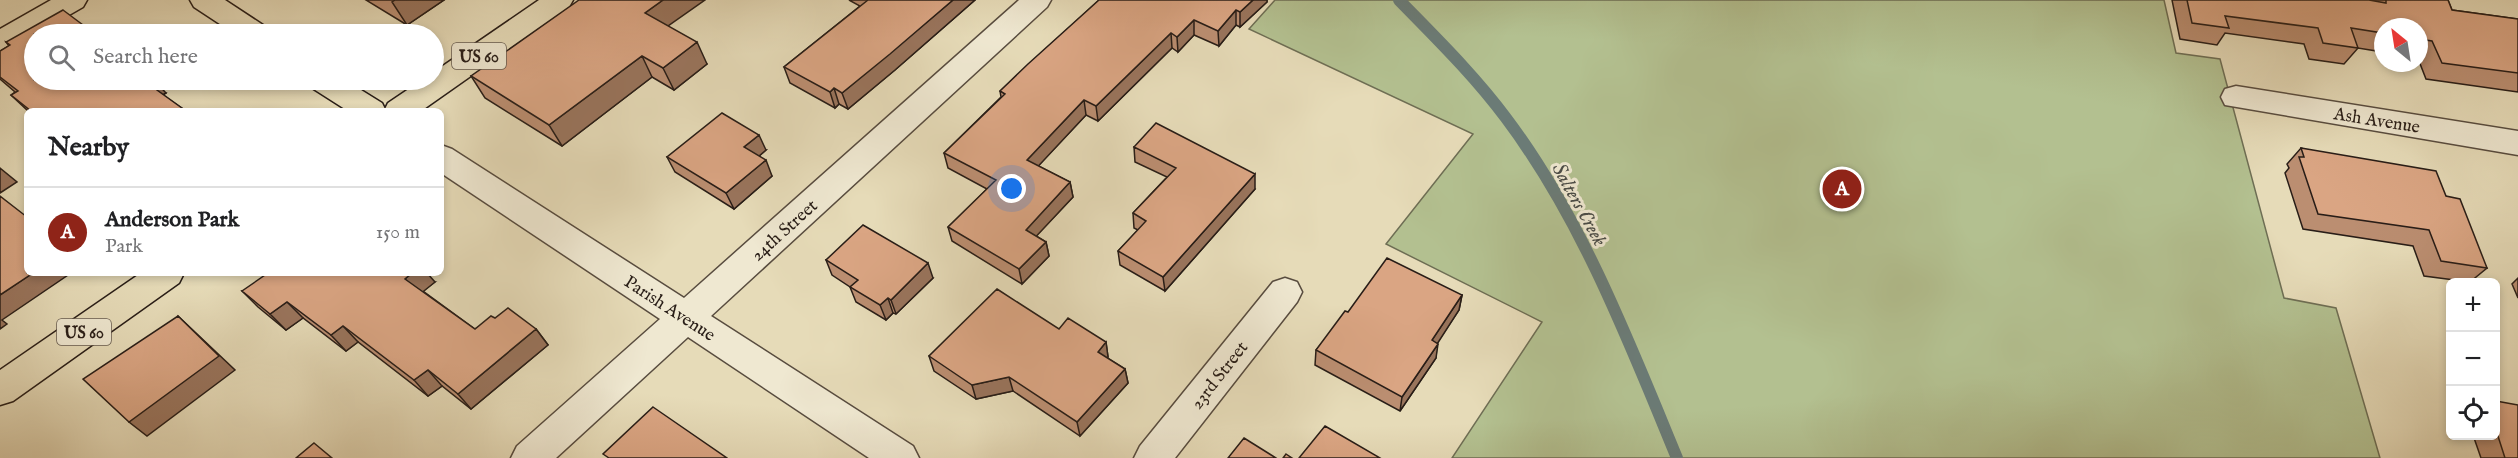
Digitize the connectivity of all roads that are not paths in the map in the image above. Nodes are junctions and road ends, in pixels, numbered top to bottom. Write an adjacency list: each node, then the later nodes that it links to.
1 (73, 0): 5 (main road)
2 (204, 0): 6 (main road)
3 (559, 0): 9 (main road, US 60)
4 (1037, 0): 19 (street, 24th Street)
5 (31, 24)
6 (241, 24)
7 (24, 28): 8 (main road)
8 (0, 42)
9 (444, 80)
10 (339, 90): 13 (main road)
11 (429, 90): 14 (main road, US 60)
12 (2236, 97): 15 (street, Ash Avenue)
13 (366, 108)
14 (403, 108)
15 (2518, 143)
16 (444, 159): 19 (street, Parish Avenue)
17 (163, 276): 20 (main road, US 60)
18 (1285, 292): 23 (street, 23rd Street)
19 (686, 318): 21 (street, 24th Street); 22 (street, Parish Avenue)
20 (0, 390)
21 (530, 458)
22 (900, 458)
23 (1153, 458)

